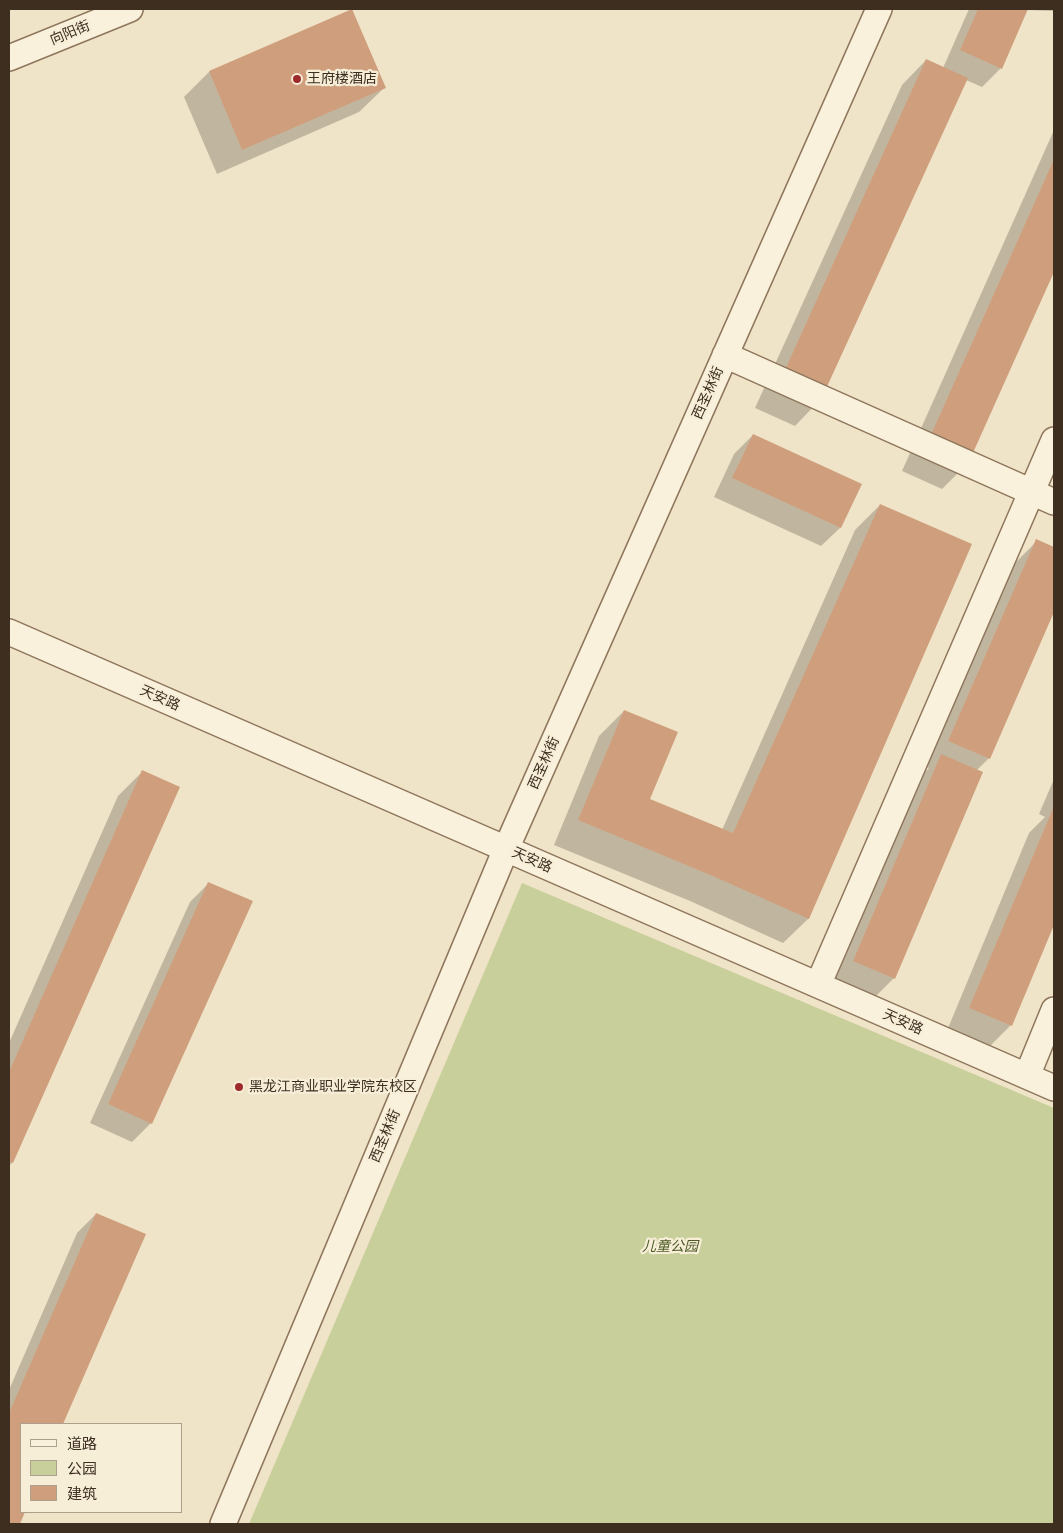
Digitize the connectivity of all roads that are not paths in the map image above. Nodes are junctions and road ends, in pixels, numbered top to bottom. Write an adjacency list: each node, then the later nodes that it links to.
1 (130, 9): 3 (street, 向阳街)
2 (879, 9): 4 (street, 西圣林街)
3 (9, 58)
4 (725, 355): 6 (street); 9 (street, 西圣林街)
5 (1054, 440): 6 (street)
6 (1032, 492): 7 (street); 10 (street)
7 (1054, 502)
8 (9, 632): 9 (street, 天安路)
9 (506, 849): 10 (street, 天安路); 14 (street, 西圣林街)
10 (818, 985): 12 (street, 天安路)
11 (1054, 1010): 12 (street)
12 (1027, 1076): 13 (street, 天安路)
13 (1054, 1088)
14 (223, 1524)

